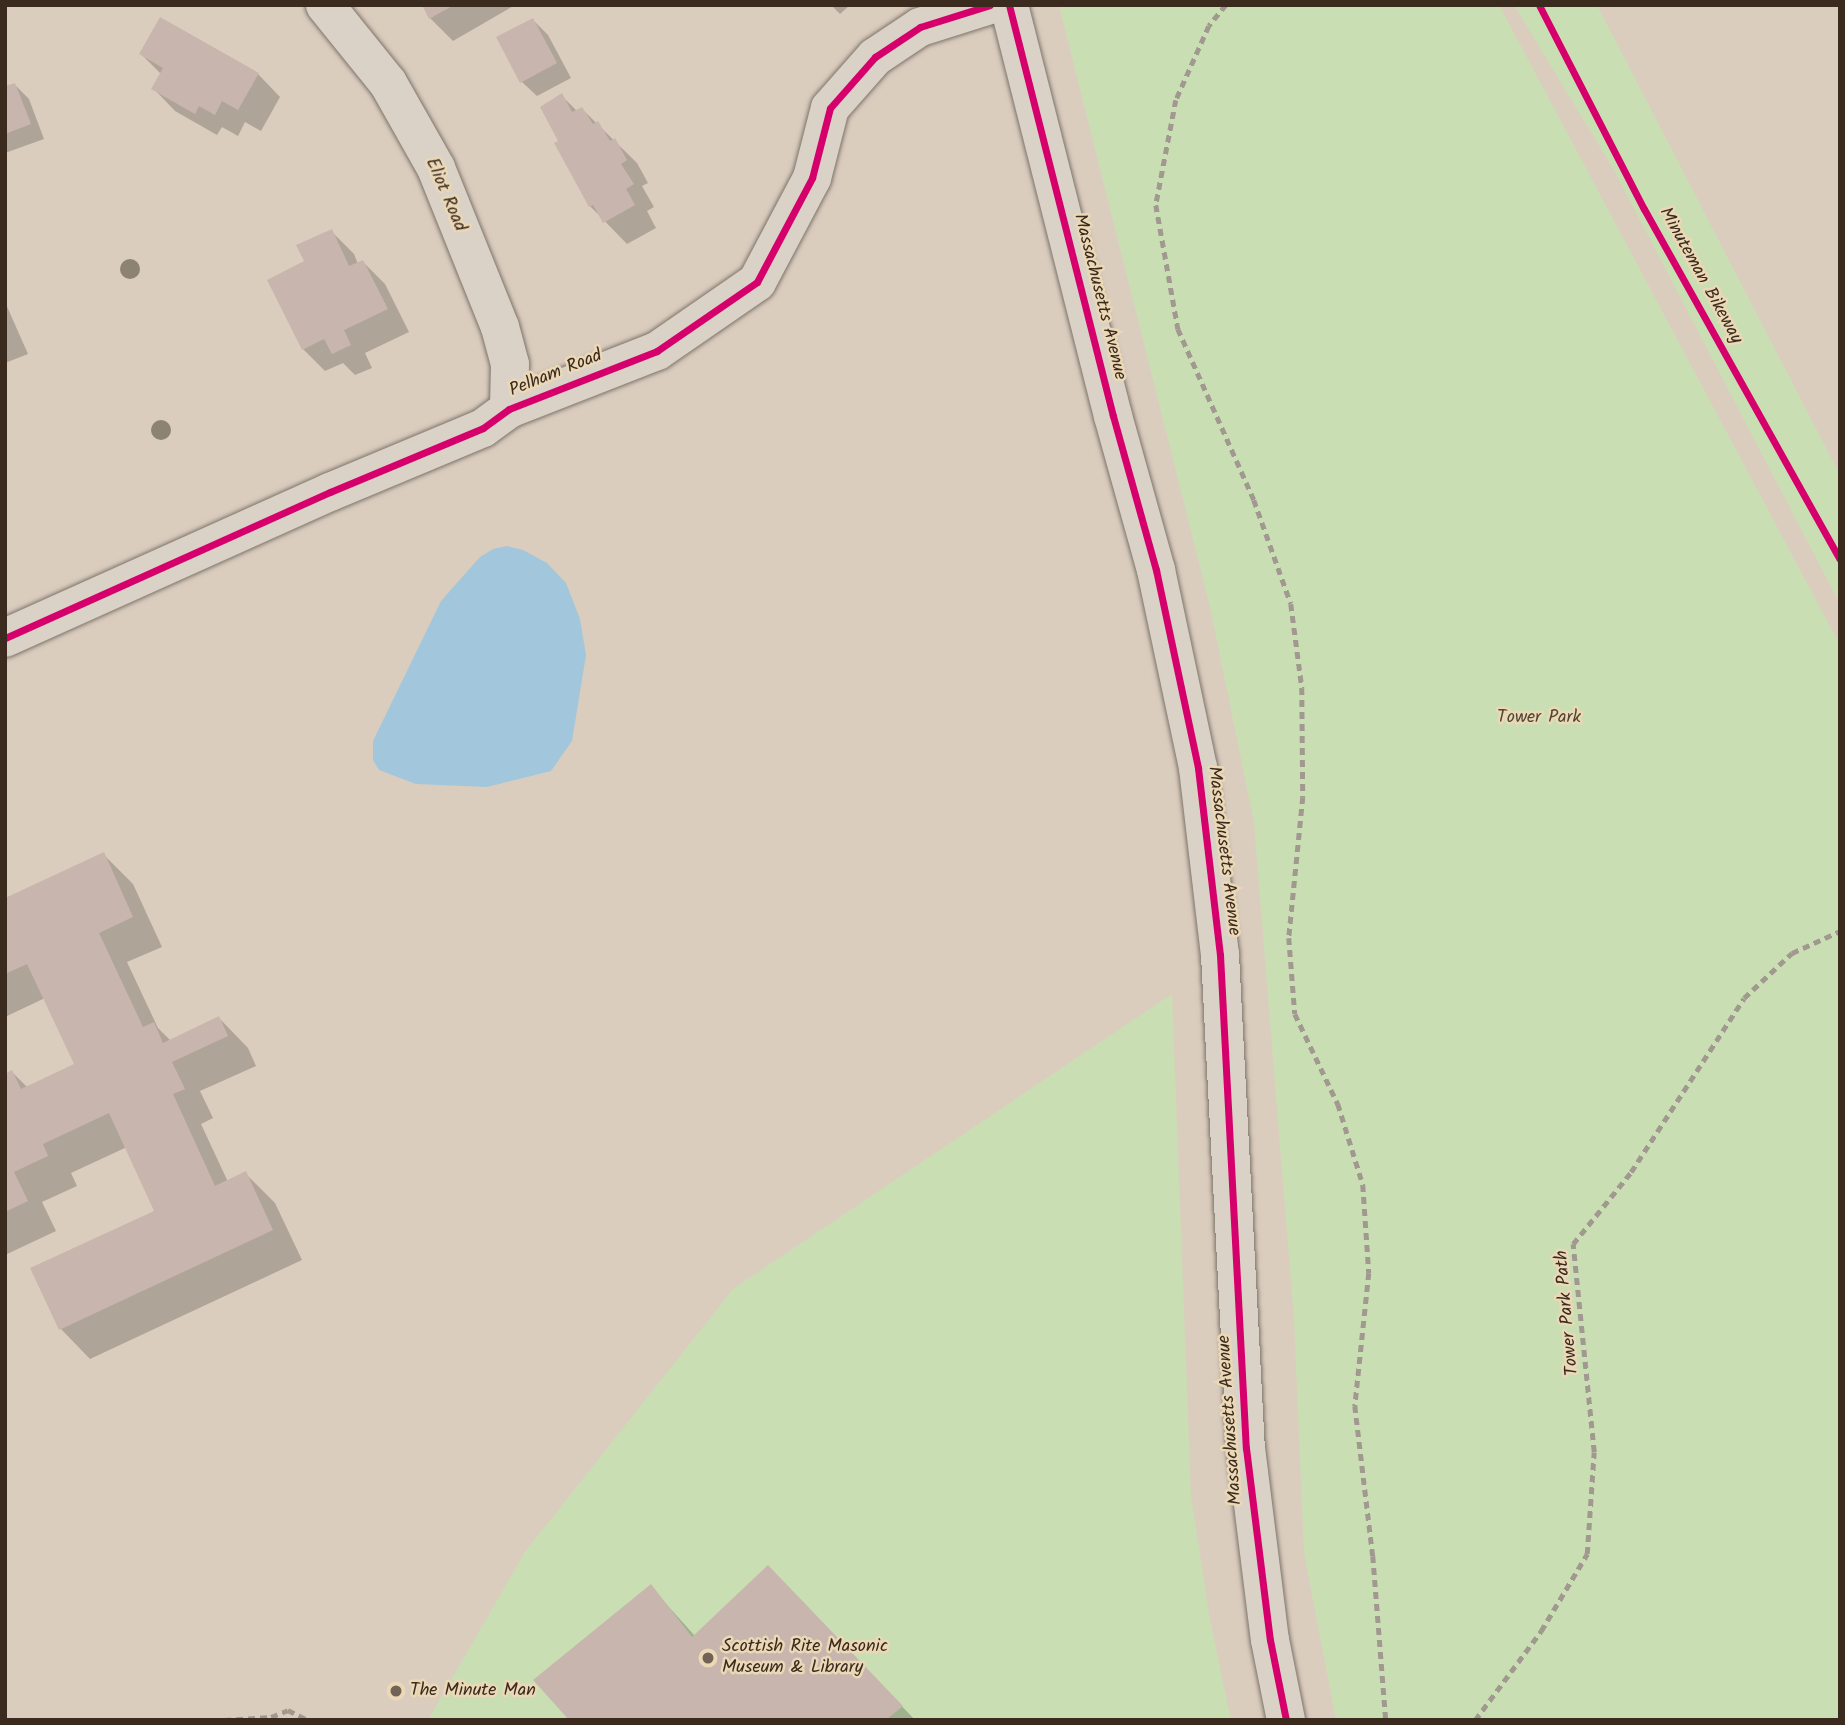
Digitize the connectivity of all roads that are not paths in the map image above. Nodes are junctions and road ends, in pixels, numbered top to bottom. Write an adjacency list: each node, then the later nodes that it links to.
1 (325, 5): 4 (main road, Eliot Road)
2 (990, 5): 4 (main road, Pelham Road)
3 (1009, 5): 6 (main road, Massachusetts Avenue)
4 (509, 410): 5 (main road, Pelham Road)
5 (5, 638)
6 (1286, 1720)

